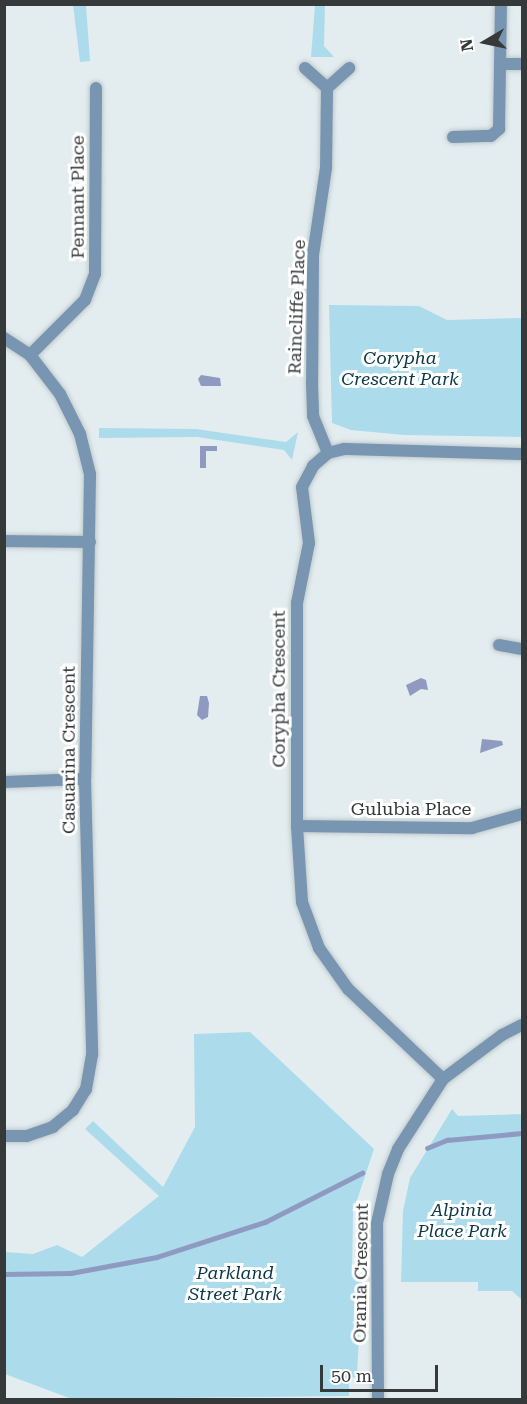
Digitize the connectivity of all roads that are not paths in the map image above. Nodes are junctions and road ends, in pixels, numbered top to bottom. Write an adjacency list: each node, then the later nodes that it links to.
1 (501, 4): 2 (street)
2 (500, 64): 3 (street); 8 (street)
3 (522, 64)
4 (305, 68): 7 (street)
5 (350, 68): 7 (street)
6 (96, 88): 10 (street, Pennant Place)
7 (327, 88): 11 (street, Raincliffe Place)
8 (453, 137)
9 (4, 338): 10 (street, Casuarina Crescent)
10 (30, 355): 14 (street, Casuarina Crescent)
11 (328, 453): 12 (street); 20 (street, Corypha Crescent)
12 (522, 454)
13 (4, 540): 14 (street)
14 (90, 542): 17 (street, Casuarina Crescent)
15 (499, 645): 16 (street)
16 (522, 649)
17 (85, 779): 18 (street); 23 (street, Casuarina Crescent)
18 (4, 782)
19 (522, 814): 20 (street, Gulubia Place)
20 (297, 826): 22 (street, Corypha Crescent)
21 (522, 1025): 22 (street, Orania Crescent)
22 (443, 1079): 24 (street, Orania Crescent)
23 (4, 1136)
24 (378, 1400)

